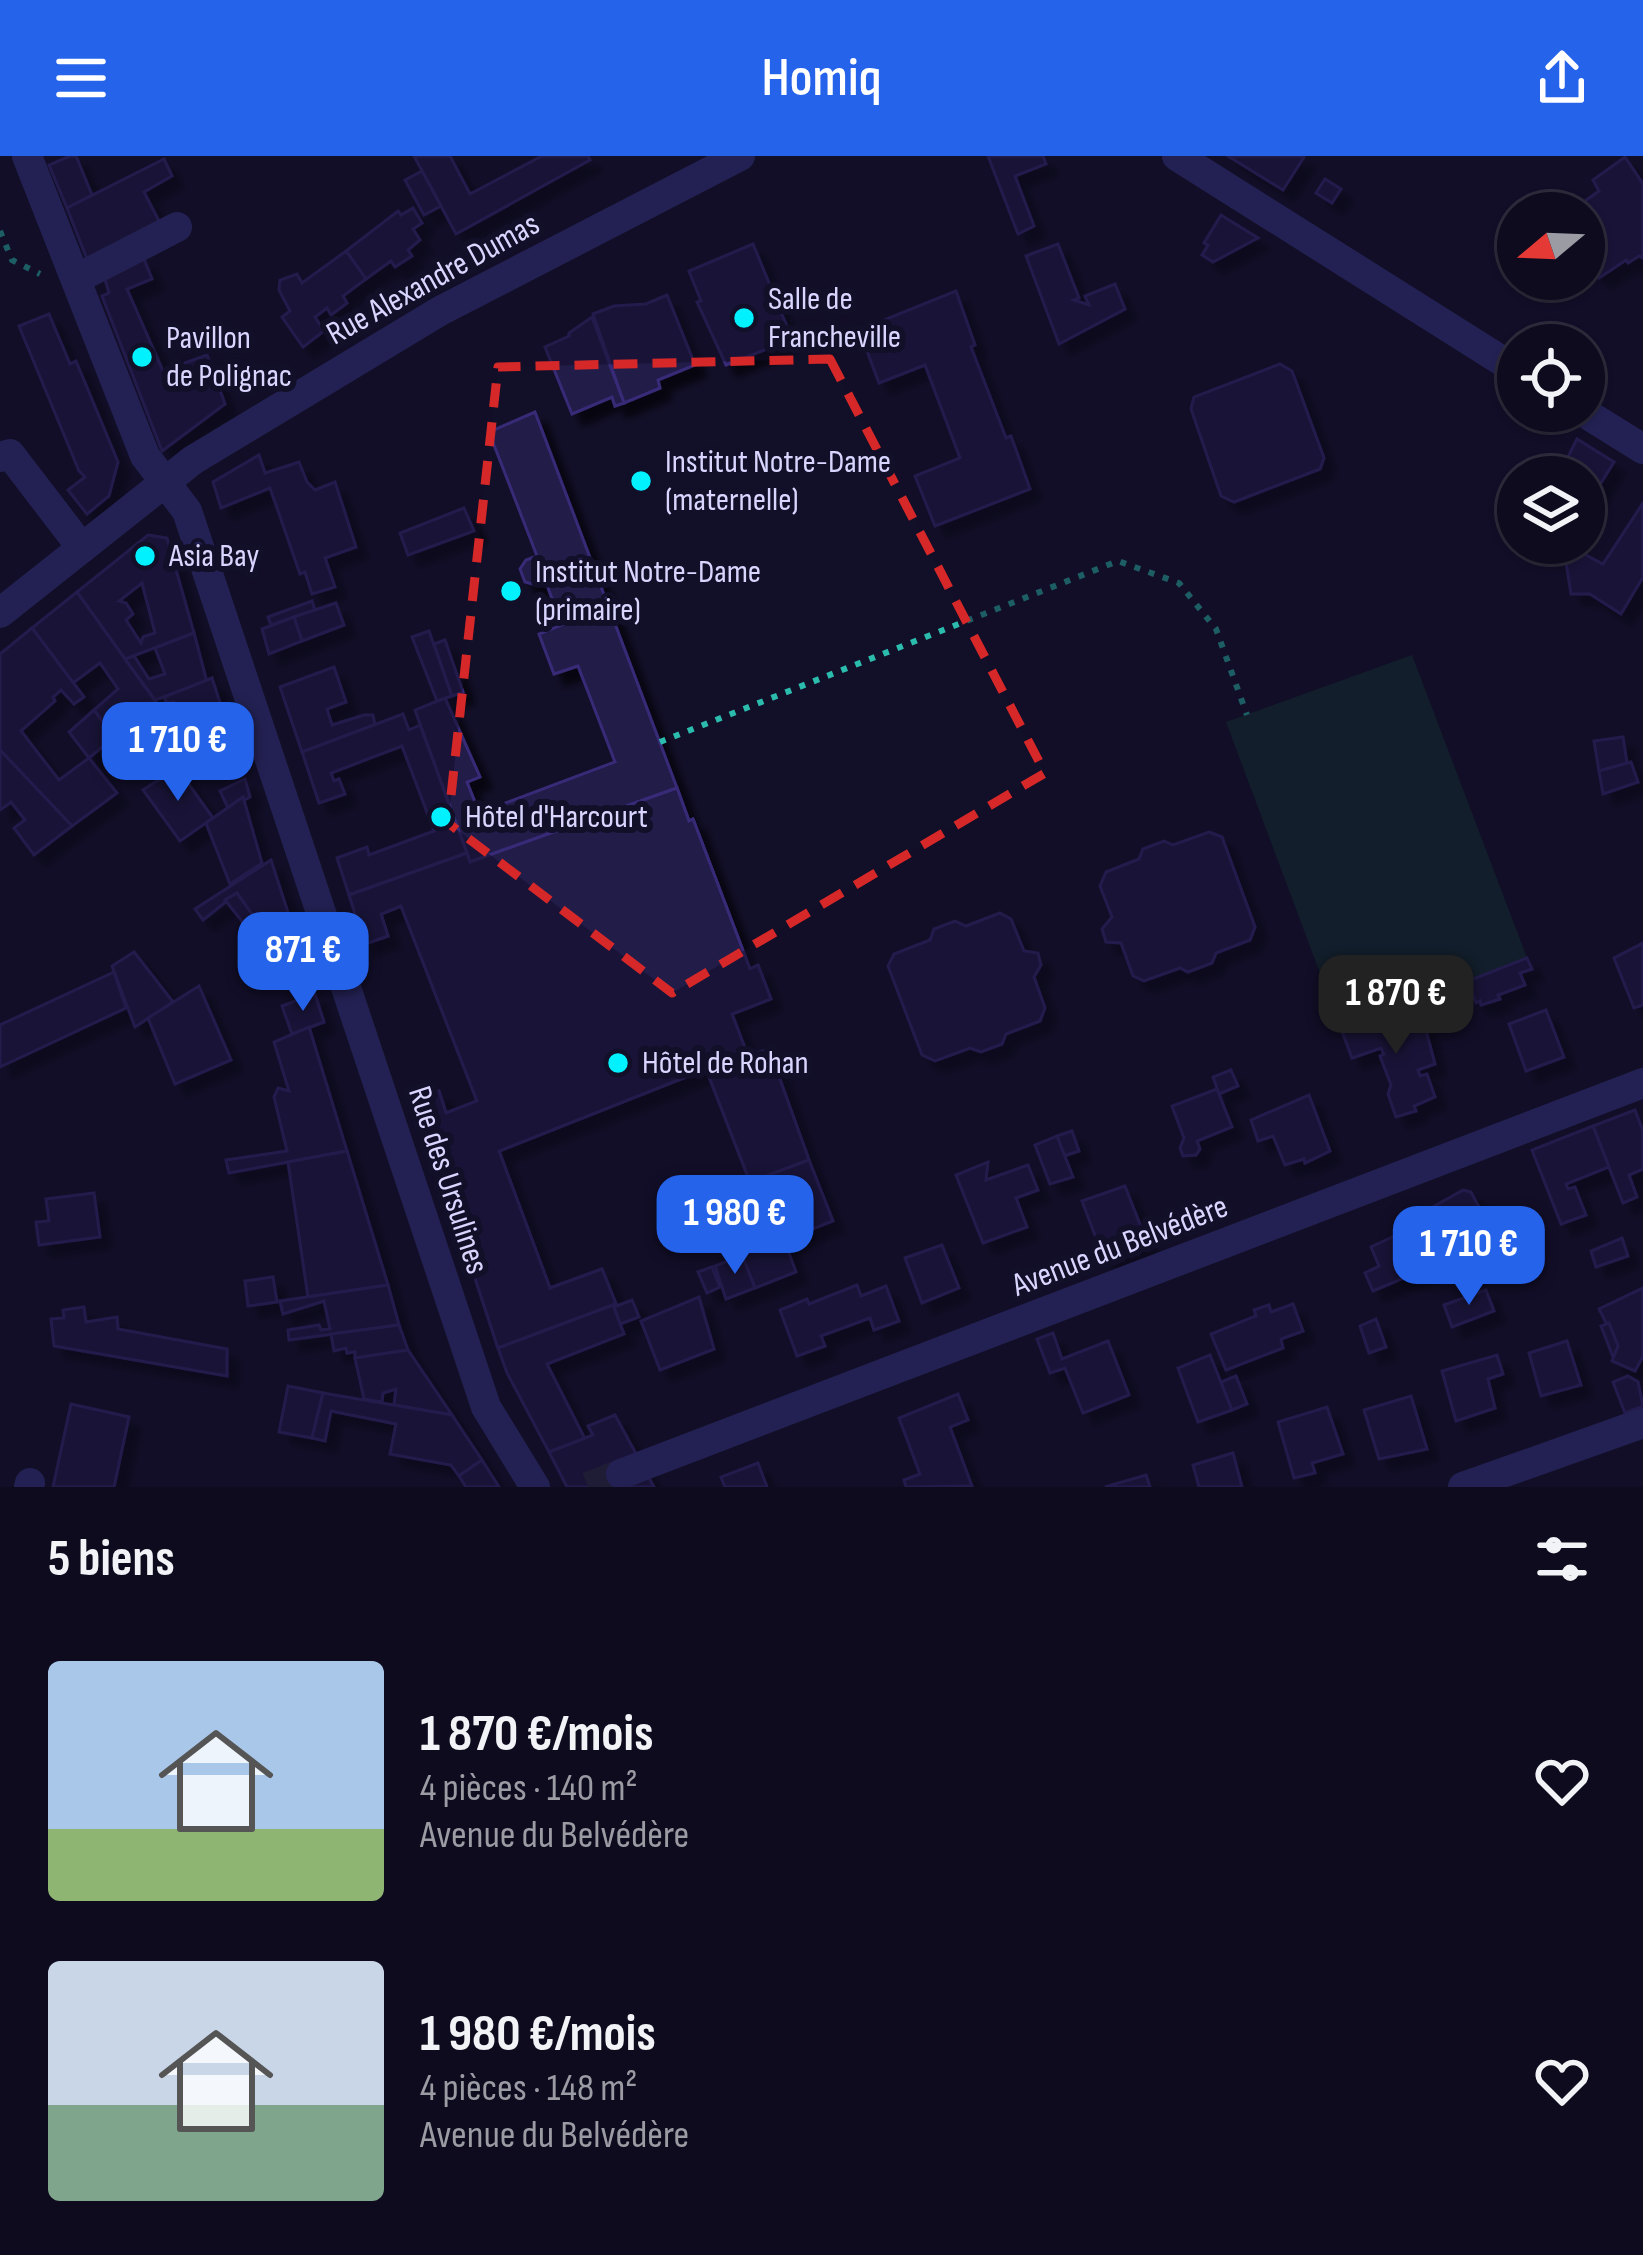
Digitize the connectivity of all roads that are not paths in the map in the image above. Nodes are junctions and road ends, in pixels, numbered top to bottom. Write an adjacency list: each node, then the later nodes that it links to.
1 (27, 156): 5 (street, Rue des Ursulines)
2 (740, 156): 10 (street, Rue Alexandre Dumas)
3 (1177, 156): 6 (street)
4 (177, 227): 5 (street)
5 (64, 280): 10 (street, Rue des Ursulines)
6 (1497, 358)
7 (1605, 425): 8 (street)
8 (1643, 449)
9 (0, 457): 11 (street)
10 (165, 484): 11 (street, Rue Alexandre Dumas); 16 (street, Rue des Ursulines)
11 (82, 548): 12 (street, Rue Alexandre Dumas)
12 (0, 613)
13 (1643, 1083): 15 (street, Avenue du Belvédère)
14 (1643, 1424): 17 (street)
15 (621, 1474)
16 (535, 1487)
17 (1463, 1487)

